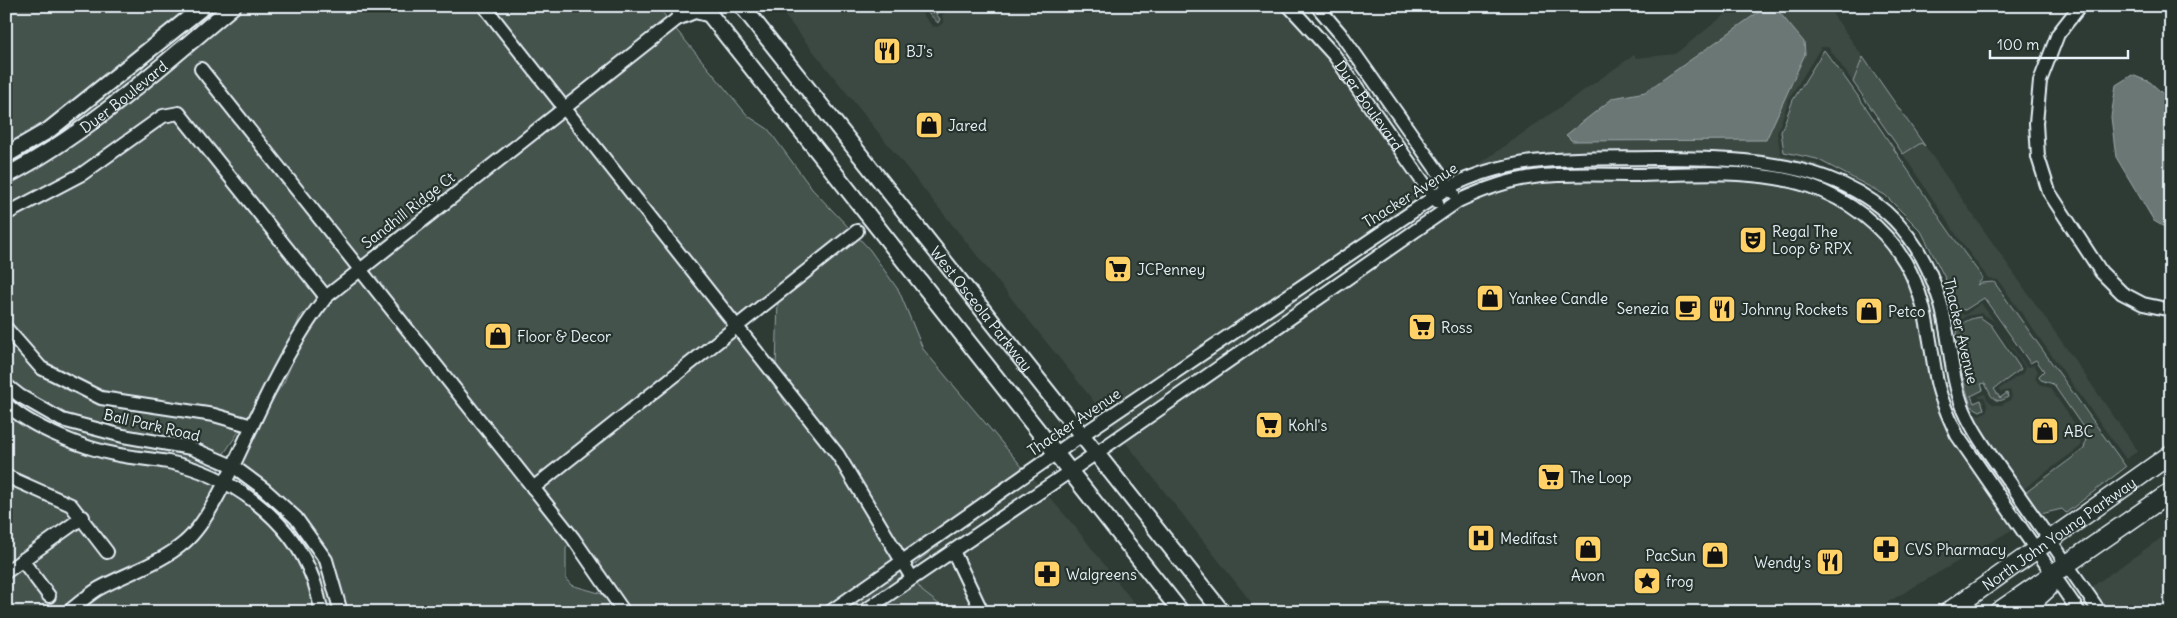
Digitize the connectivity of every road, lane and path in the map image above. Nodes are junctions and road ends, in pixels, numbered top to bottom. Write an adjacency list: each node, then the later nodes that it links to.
1 (204, 6): 16 (main road, Dyer Boulevard)
2 (221, 6): 14 (main road)
3 (233, 6): 14 (main road, Dyer Boulevard)
4 (484, 6): 15 (street)
5 (681, 6): 11 (street)
6 (742, 6): 41 (main road, West Osceola Parkway)
7 (1289, 6): 12 (street, Dyer Boulevard)
8 (2080, 6): 32 (street)
9 (707, 11): 11 (street); 44 (main road, West Osceola Parkway)
10 (1321, 11): 12 (street); 20 (street, Dyer Boulevard)
11 (677, 19): 15 (street, Sandhill Ridge Ct)
12 (1310, 27): 21 (street, Dyer Boulevard)
13 (201, 69): 26 (street)
14 (137, 86): 18 (main road, Dyer Boulevard)
15 (564, 108): 26 (street, Sandhill Ridge Ct); 34 (street)
16 (6, 155)
17 (1588, 158): 19 (street); 20 (street, Thacker Avenue); 33 (street, Thacker Avenue)
18 (6, 176)
19 (1588, 176): 22 (street, Thacker Avenue); 36 (street, Thacker Avenue)
20 (1449, 187): 21 (street, Thacker Avenue); 22 (street, Dyer Boulevard)
21 (1433, 196): 23 (street, Dyer Boulevard); 27 (street, Thacker Avenue)
22 (1458, 201): 23 (street, Thacker Avenue)
23 (1442, 211): 29 (street, Thacker Avenue)
24 (6, 214): 30 (street)
25 (857, 231): 34 (street)
26 (359, 269): 30 (street, Sandhill Ridge Ct); 50 (street)
27 (1318, 274): 28 (street, Thacker Avenue); 29 (street)
28 (1305, 282): 31 (street); 41 (street, Thacker Avenue)
29 (1330, 289): 31 (street, Thacker Avenue)
30 (326, 297): 39 (street, Sandhill Ridge Ct)
31 (1318, 298): 43 (street, Thacker Avenue)
32 (2171, 310)
33 (1946, 325): 36 (street); 42 (street, Thacker Avenue)
34 (737, 327): 50 (street); 57 (street)
35 (6, 328): 39 (street)
36 (1931, 334): 40 (street, Thacker Avenue)
37 (6, 385): 46 (street, Ball Park Road)
38 (6, 404): 49 (street)
39 (252, 426): 46 (street, Sandhill Ridge Ct)
40 (1957, 434): 42 (street); 53 (street, Thacker Avenue)
41 (1082, 435): 43 (main road, West Osceola Parkway); 44 (street, Thacker Avenue)
42 (1981, 441): 53 (street, Thacker Avenue)
43 (1096, 452): 47 (street, Thacker Avenue); 71 (main road, West Osceola Parkway)
44 (1056, 454): 47 (main road, West Osceola Parkway); 57 (street, Thacker Avenue)
45 (2171, 454): 53 (highway, North John Young Parkway)
46 (233, 466): 49 (street, Sandhill Ridge Ct); 65 (street, Ball Park Road)
47 (1069, 472): 54 (street, Thacker Avenue); 70 (main road, West Osceola Parkway)
48 (6, 476): 52 (street)
49 (224, 482): 63 (street, Sandhill Ridge Ct); 64 (street)
50 (533, 488): 66 (street)
51 (2171, 492): 59 (highway, North John Young Parkway)
52 (83, 517): 55 (street); 56 (street)
53 (2044, 546): 59 (street, Thacker Avenue); 62 (highway, North John Young Parkway)
54 (952, 551): 60 (street); 69 (street)
55 (108, 552)
56 (22, 560): 58 (street); 61 (street)
57 (901, 562): 60 (street); 67 (street, Thacker Avenue)
58 (6, 572)
59 (2059, 573): 72 (highway, North John Young Parkway); 73 (highway); 74 (street); 75 (street)
60 (912, 578): 68 (street)
61 (49, 596)
62 (1949, 611)
63 (68, 612)
64 (322, 612)
65 (341, 612)
66 (624, 612)
67 (830, 612)
68 (863, 612)
69 (982, 612)
70 (1180, 612)
71 (1222, 612)
72 (1998, 612)
73 (2022, 612)
74 (2079, 612)
75 (2100, 612)

